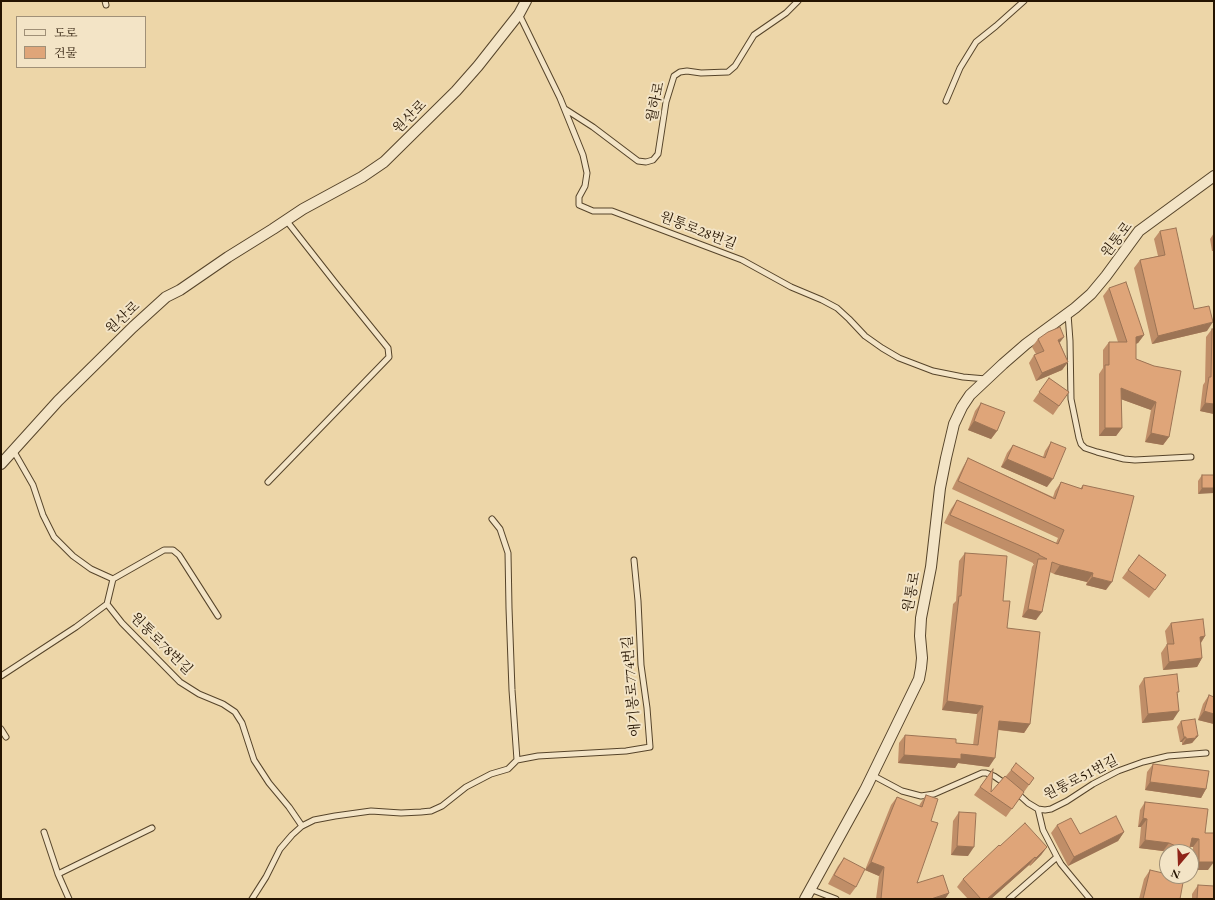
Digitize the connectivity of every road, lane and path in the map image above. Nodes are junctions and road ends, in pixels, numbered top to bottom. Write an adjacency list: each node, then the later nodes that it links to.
1 (526, 1): 4 (street, 원산로)
2 (798, 1): 6 (lane, 월하로)
3 (1024, 1): 5 (lane)
4 (519, 14): 6 (lane, 원통로28번길); 8 (street, 원산로)
5 (946, 101)
6 (565, 109): 10 (lane, 원통로28번길)
7 (1214, 176): 9 (street, 원통로)
8 (286, 220): 11 (street, 원산로); 14 (lane)
9 (1068, 314): 10 (street, 원통로); 12 (lane)
10 (986, 379): 25 (street, 원통로)
11 (13, 450): 13 (street, 원산로); 17 (lane)
12 (1191, 457)
13 (1, 464)
14 (268, 482)
15 (492, 519): 24 (lane)
16 (634, 560): 24 (lane, 애기봉로774번길)
17 (113, 579): 18 (lane); 19 (lane)
18 (107, 604): 20 (lane); 27 (lane, 원통로78번길)
19 (218, 616)
20 (1, 676)
21 (1, 729): 22 (lane)
22 (6, 737)
23 (1206, 753): 26 (lane, 원통로51번길)
24 (517, 760): 27 (lane, 애기봉로774번길)
25 (872, 775): 26 (lane, 원통로51번길); 32 (street, 원통로)
26 (1038, 809): 30 (lane, 원통로51번길)
27 (302, 826): 34 (lane, 애기봉로774번길)
28 (152, 828): 31 (lane)
29 (44, 832): 31 (lane)
30 (1057, 857): 37 (lane); 38 (lane, 원통로51번길)
31 (58, 874): 33 (lane)
32 (810, 889): 35 (street, 원통로); 36 (lane)
33 (69, 899)
34 (252, 899)
35 (805, 899)
36 (836, 899)
37 (1008, 899)
38 (1090, 899)

